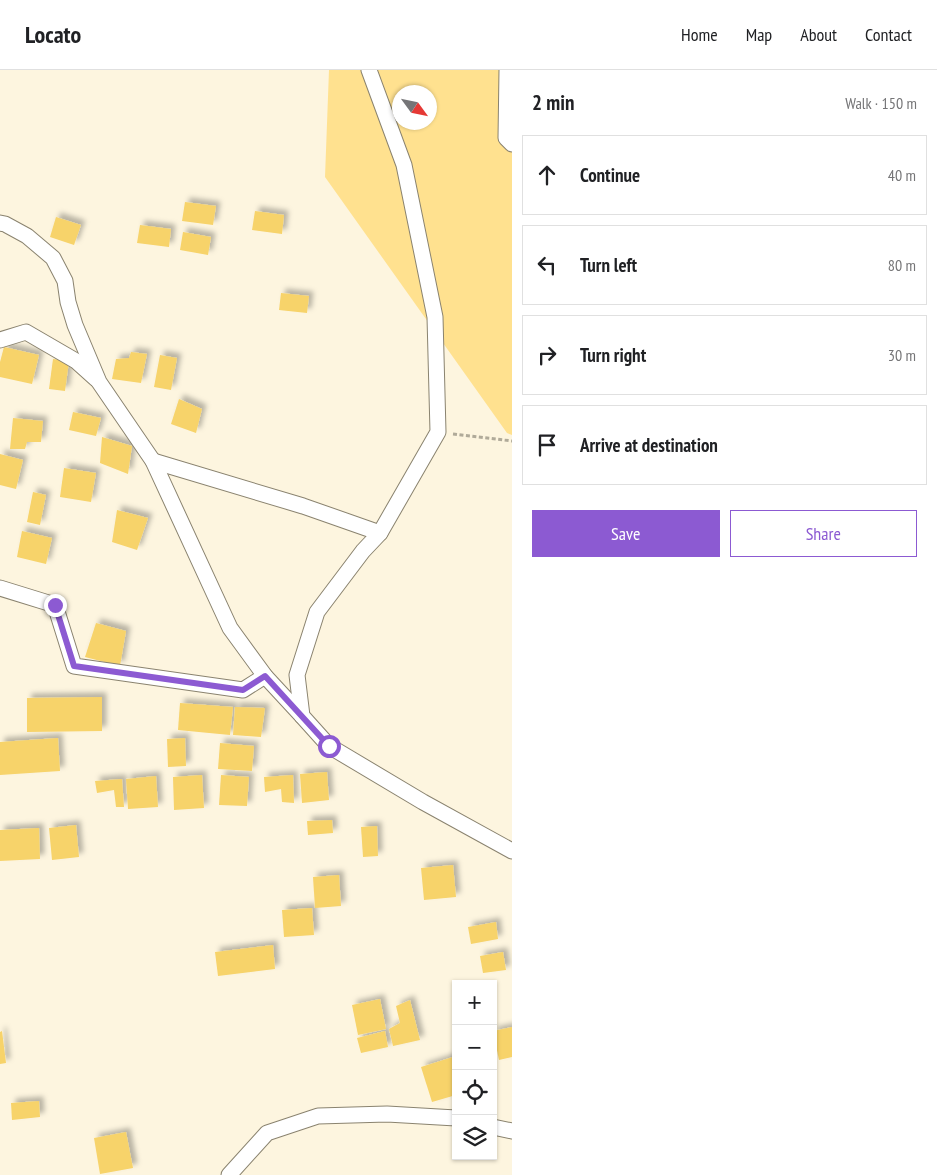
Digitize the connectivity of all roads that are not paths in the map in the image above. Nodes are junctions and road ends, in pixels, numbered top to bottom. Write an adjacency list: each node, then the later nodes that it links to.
1 (368, 70): 8 (street)
2 (507, 70): 3 (street)
3 (512, 144)
4 (0, 223): 6 (street)
5 (0, 340): 6 (street)
6 (99, 382): 7 (street)
7 (153, 461): 8 (street); 10 (street)
8 (380, 533): 11 (street)
9 (0, 588): 10 (street)
10 (265, 676): 11 (street)
11 (302, 716): 12 (street)
12 (512, 851)
13 (452, 1118): 16 (street)
14 (497, 1127): 15 (street)
15 (512, 1131)
16 (229, 1175)

